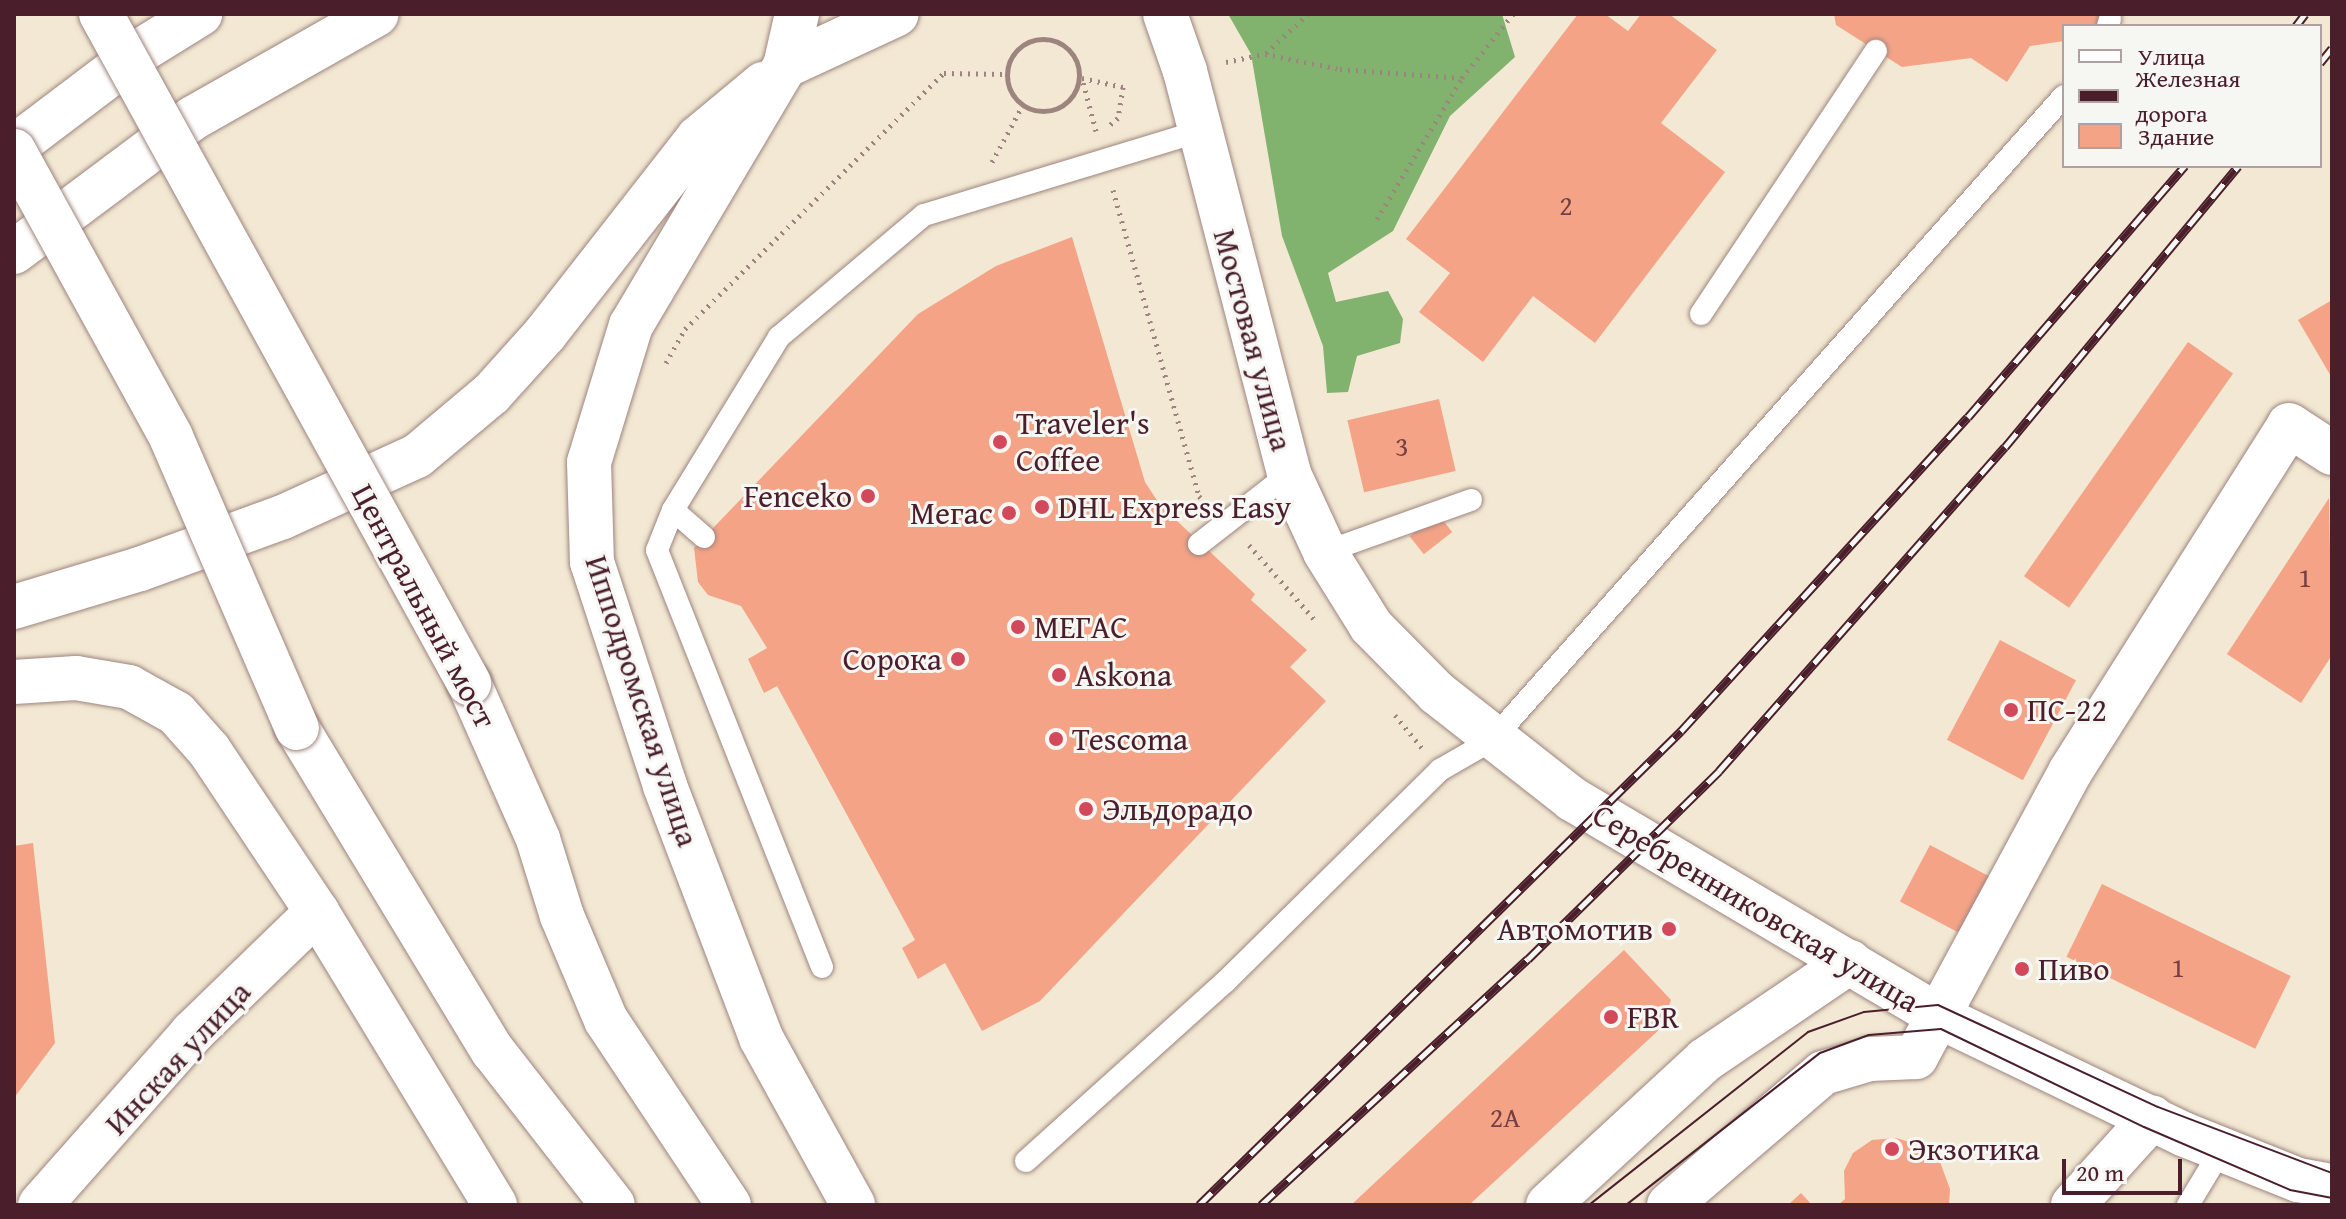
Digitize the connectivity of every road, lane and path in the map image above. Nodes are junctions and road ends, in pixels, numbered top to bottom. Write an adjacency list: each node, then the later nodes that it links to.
1 (101, 14): 53 (main road, Центральный мост, bridge)
2 (200, 14): 20 (main road)
3 (377, 14): 24 (main road, bridge)
4 (797, 14): 12 (main road, Ипподромская улица)
5 (897, 14): 12 (main road)
6 (1165, 14): 19 (main road, Мостовая улица)
7 (1308, 14): 10 (path)
8 (1513, 14): 15 (path)
9 (1876, 51): 25 (lane)
10 (1265, 54): 11 (path); 15 (path)
11 (1225, 62)
12 (785, 66): 35 (main road); 54 (main road, Ипподромская улица)
13 (1005, 74): 14 (path); 18 (path); 26 (path)
14 (1082, 78): 16 (path); 18 (path); 21 (path)
15 (1462, 78): 23 (path)
16 (1123, 87)
17 (2062, 98): 39 (lane)
18 (1024, 103): 22 (path)
19 (1200, 131): 21 (lane); 28 (main road, Мостовая улица)
20 (14, 149): 52 (main road, bridge)
21 (1104, 160): 22 (lane); 31 (path)
22 (994, 194): 30 (lane)
23 (1377, 219)
24 (14, 252)
25 (1701, 314)
26 (665, 366)
27 (2332, 453): 45 (main road)
28 (1289, 474): 31 (lane); 34 (main road, Мостовая улица)
29 (1471, 500): 34 (lane)
30 (673, 510): 32 (lane); 44 (lane)
31 (1228, 521): 33 (lane); 36 (path)
32 (704, 537)
33 (1199, 544)
34 (1325, 552): 39 (main road, Мостовая улица)
35 (14, 607)
36 (1323, 630)
37 (14, 682): 42 (main road)
38 (1392, 712): 40 (path)
39 (1492, 740): 40 (lane); 41 (main road, Мостовая улица)
40 (1440, 770): 48 (lane)
41 (1572, 799): 43 (main road, Серебренниковская улица)
42 (317, 912): 50 (main road, Инская улица); 51 (main road)
43 (1850, 962): 45 (main road, Серебренниковская улица); 55 (main road)
44 (822, 967)
45 (1940, 1017): 46 (main road, Серебренниковская улица); 56 (main road)
46 (2152, 1118): 47 (main road, Серебренниковская улица); 57 (main road)
47 (2221, 1150): 49 (main road, Серебренниковская улица); 58 (lane)
48 (1026, 1161)
49 (2332, 1186)
50 (40, 1205)
51 (495, 1205)
52 (613, 1205)
53 (729, 1205)
54 (853, 1205)
55 (1548, 1205)
56 (1669, 1205)
57 (2073, 1205)
58 (2188, 1205)

